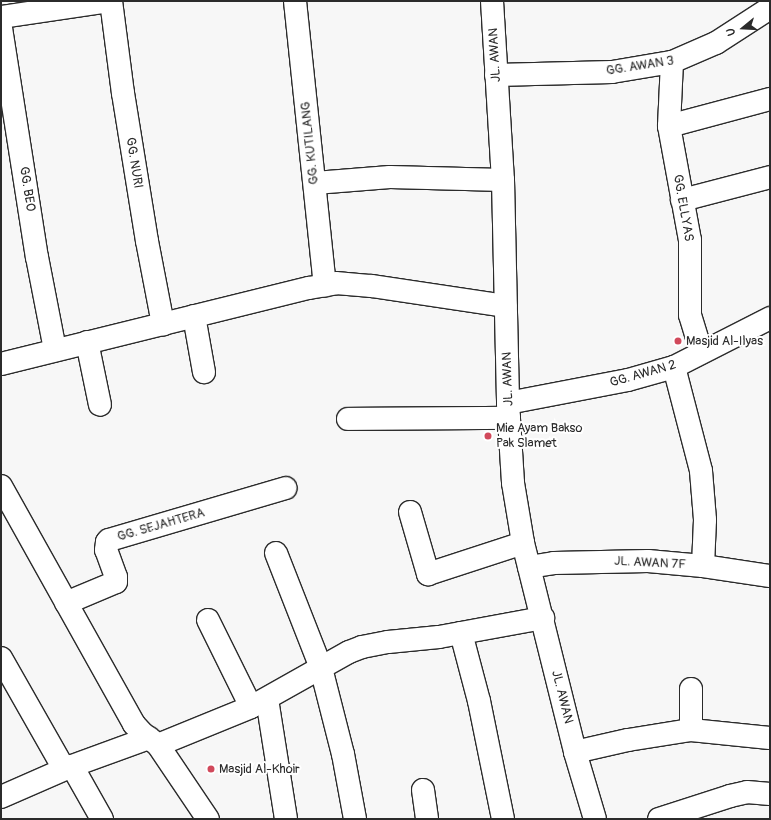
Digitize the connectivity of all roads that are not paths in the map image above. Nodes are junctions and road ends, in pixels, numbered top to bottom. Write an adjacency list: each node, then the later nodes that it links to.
1 (110, 1): 5 (street); 19 (street, GG. NURI)
2 (295, 1): 13 (street, GG. KUTILANG)
3 (492, 1): 8 (street, JL. AWAN)
4 (770, 8): 7 (street, GG. AWAN 3)
5 (1, 17)
6 (1, 28): 21 (street, GG. BEO)
7 (672, 62): 8 (street, GG. AWAN 3); 10 (street, GG. ELLYAS)
8 (496, 75): 12 (street, JL. AWAN)
9 (770, 99): 10 (street)
10 (670, 126): 14 (street, GG. ELLYAS)
11 (770, 177): 14 (street)
12 (503, 180): 13 (street); 16 (street, JL. AWAN)
13 (315, 183): 15 (street, GG. KUTILANG)
14 (682, 200): 22 (street, GG. ELLYAS)
15 (325, 285): 16 (street); 17 (street)
16 (506, 306): 27 (street, JL. AWAN)
17 (194, 316): 19 (street); 25 (street)
18 (770, 322): 22 (street, GG. AWAN 2)
19 (163, 324): 20 (street)
20 (86, 342): 21 (street); 26 (street)
21 (55, 350): 23 (street)
22 (701, 352): 24 (street, GG. AWAN 2)
23 (1, 364)
24 (674, 367): 27 (street, GG. AWAN 2); 34 (street)
25 (204, 372)
26 (100, 405)
27 (509, 410): 28 (street, GG. AWAN 2); 32 (street, JL. AWAN)
28 (348, 419)
29 (1, 486): 37 (street)
30 (286, 488): 37 (street, GG. SEJAHTERA)
31 (410, 512): 32 (street)
32 (523, 543): 35 (street, JL. AWAN)
33 (276, 553): 42 (street)
34 (703, 566): 35 (street, JL. AWAN 7F); 36 (street, JL. AWAN 7F)
35 (529, 567): 38 (street, JL. AWAN)
36 (770, 576)
37 (66, 603): 47 (street)
38 (543, 618): 40 (street); 48 (street, JL. AWAN)
39 (208, 620): 44 (street)
40 (461, 633): 42 (street); 58 (street)
41 (1, 658): 49 (street)
42 (321, 668): 44 (street); 56 (street)
43 (691, 689): 45 (street)
44 (259, 703): 47 (street); 55 (street)
45 (691, 730): 46 (street); 48 (street)
46 (770, 738)
47 (154, 742): 49 (street); 54 (street)
48 (575, 752): 59 (street, JL. AWAN)
49 (68, 768): 52 (street); 53 (street)
50 (423, 790): 57 (street)
51 (770, 794): 60 (street)
52 (1, 797)
53 (102, 819)
54 (208, 819)
55 (286, 819)
56 (355, 819)
57 (427, 819)
58 (503, 819)
59 (595, 819)
60 (659, 819)

